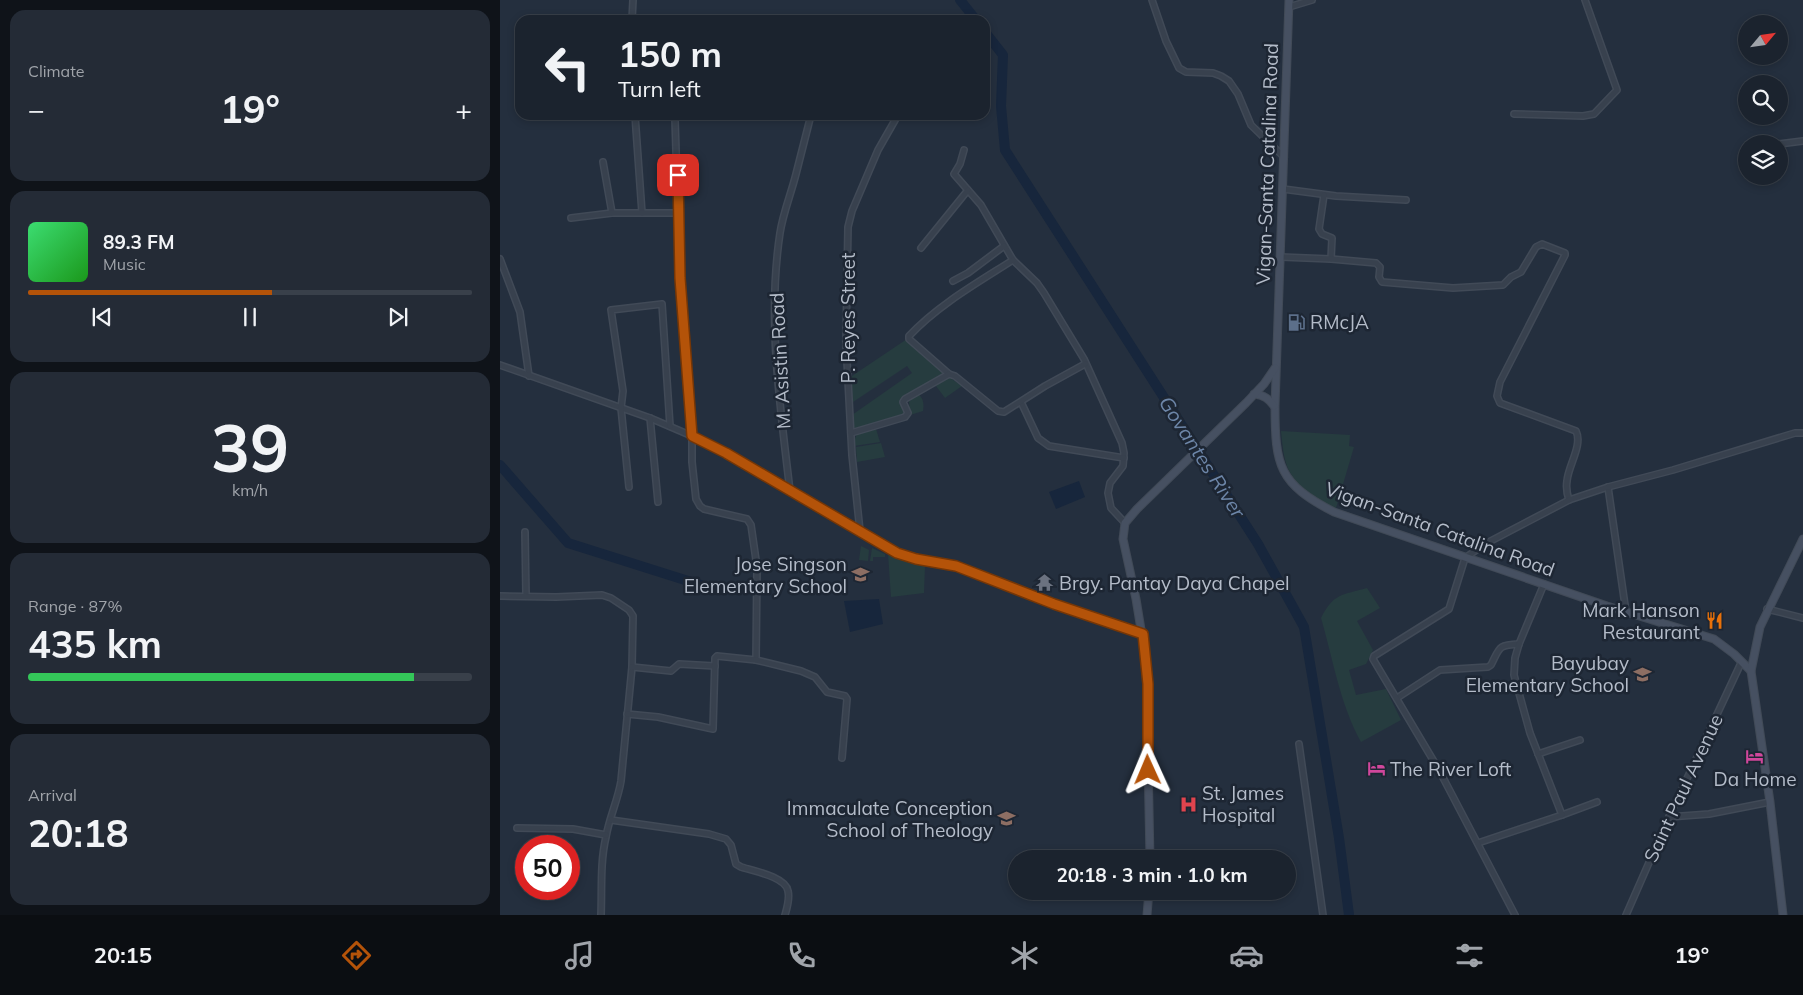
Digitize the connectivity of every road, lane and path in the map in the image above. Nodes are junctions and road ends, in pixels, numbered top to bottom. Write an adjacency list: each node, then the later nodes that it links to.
1 (633, 0): 6 (street)
2 (1152, 0): 15 (street)
3 (1312, 0): 5 (street)
4 (1585, 0): 7 (street)
5 (1289, 4): 15 (main road, Vigan-Santa Catalina Road)
6 (632, 15)
7 (1514, 114)
8 (635, 120): 22 (street)
9 (675, 120): 23 (street)
10 (810, 120): 49 (street, M. Asistin Road)
11 (895, 120): 43 (street, P. Reyes Street)
12 (1803, 141): 13 (street)
13 (1788, 143)
14 (964, 150): 18 (street)
15 (1284, 158): 17 (main road, Vigan-Santa Catalina Road)
16 (603, 162): 21 (street)
17 (1283, 188): 19 (street); 27 (main road, Vigan-Santa Catalina Road)
18 (968, 190): 25 (street); 26 (street)
19 (1324, 195): 20 (street); 29 (street)
20 (1406, 200)
21 (612, 213): 22 (street); 24 (street)
22 (642, 213): 23 (street)
23 (679, 213): 45 (street)
24 (571, 218)
25 (1004, 246): 30 (street); 31 (street)
26 (921, 248)
27 (1281, 257): 29 (street); 34 (main road, Vigan-Santa Catalina Road)
28 (500, 259): 36 (street)
29 (1331, 259): 50 (street)
30 (1013, 260): 32 (street); 35 (street)
31 (953, 281)
32 (1085, 364): 38 (street); 46 (street)
33 (500, 365): 36 (street)
34 (1275, 367): 37 (main road); 39 (main road, Vigan-Santa Catalina Road)
35 (949, 374): 38 (street); 43 (street)
36 (529, 376): 40 (street)
37 (1254, 394): 39 (main road); 52 (main road)
38 (1021, 402): 46 (street)
39 (1275, 406): 56 (main road, Vigan-Santa Catalina Road)
40 (621, 408): 41 (street); 42 (street); 47 (street)
41 (650, 418): 42 (street); 51 (street)
42 (670, 426): 45 (street)
43 (850, 433): 53 (street, P. Reyes Street)
44 (1803, 433): 48 (street)
45 (692, 436): 49 (street); 65 (street)
46 (1124, 458): 52 (street)
47 (629, 487)
48 (1608, 487): 50 (street); 61 (street)
49 (790, 491): 53 (street)
50 (1570, 500): 56 (street)
51 (658, 502)
52 (1126, 523): 63 (main road)
53 (860, 531): 63 (street)
54 (525, 532): 59 (street)
55 (1803, 539): 60 (main road)
56 (1465, 558): 57 (main road, Vigan-Santa Catalina Road); 70 (street)
57 (1544, 584): 61 (main road, Vigan-Santa Catalina Road); 64 (street)
58 (500, 596): 59 (street)
59 (526, 596): 68 (street)
60 (1767, 609): 62 (street); 69 (main road)
61 (1626, 612): 66 (main road, Vigan-Santa Catalina Road)
62 (1803, 618)
63 (1143, 634): 84 (main road)
64 (1520, 644): 70 (street); 74 (street)
65 (756, 660): 67 (street); 75 (street)
66 (1741, 662): 69 (main road, Vigan-Santa Catalina Road); 79 (street, Saint Paul Avenue)
67 (714, 666): 68 (street); 71 (street)
68 (632, 667): 71 (street)
69 (1751, 671): 77 (main road)
70 (1397, 698): 83 (street)
71 (628, 714): 80 (street)
72 (1580, 740): 74 (street)
73 (1299, 744): 89 (street)
74 (1538, 754): 78 (street)
75 (842, 758)
76 (1597, 802): 78 (street)
77 (1770, 802): 79 (street); 92 (main road)
78 (1562, 816): 83 (street)
79 (1669, 817): 91 (street, Saint Paul Avenue)
80 (611, 820): 82 (street); 87 (street)
81 (518, 828): 82 (street)
82 (606, 835): 86 (street)
83 (1478, 843): 90 (street)
84 (1150, 850)
85 (1148, 900): 88 (main road)
86 (601, 915)
87 (785, 915)
88 (1147, 915)
89 (1323, 915)
90 (1515, 915)
91 (1626, 915)
92 (1783, 915)

